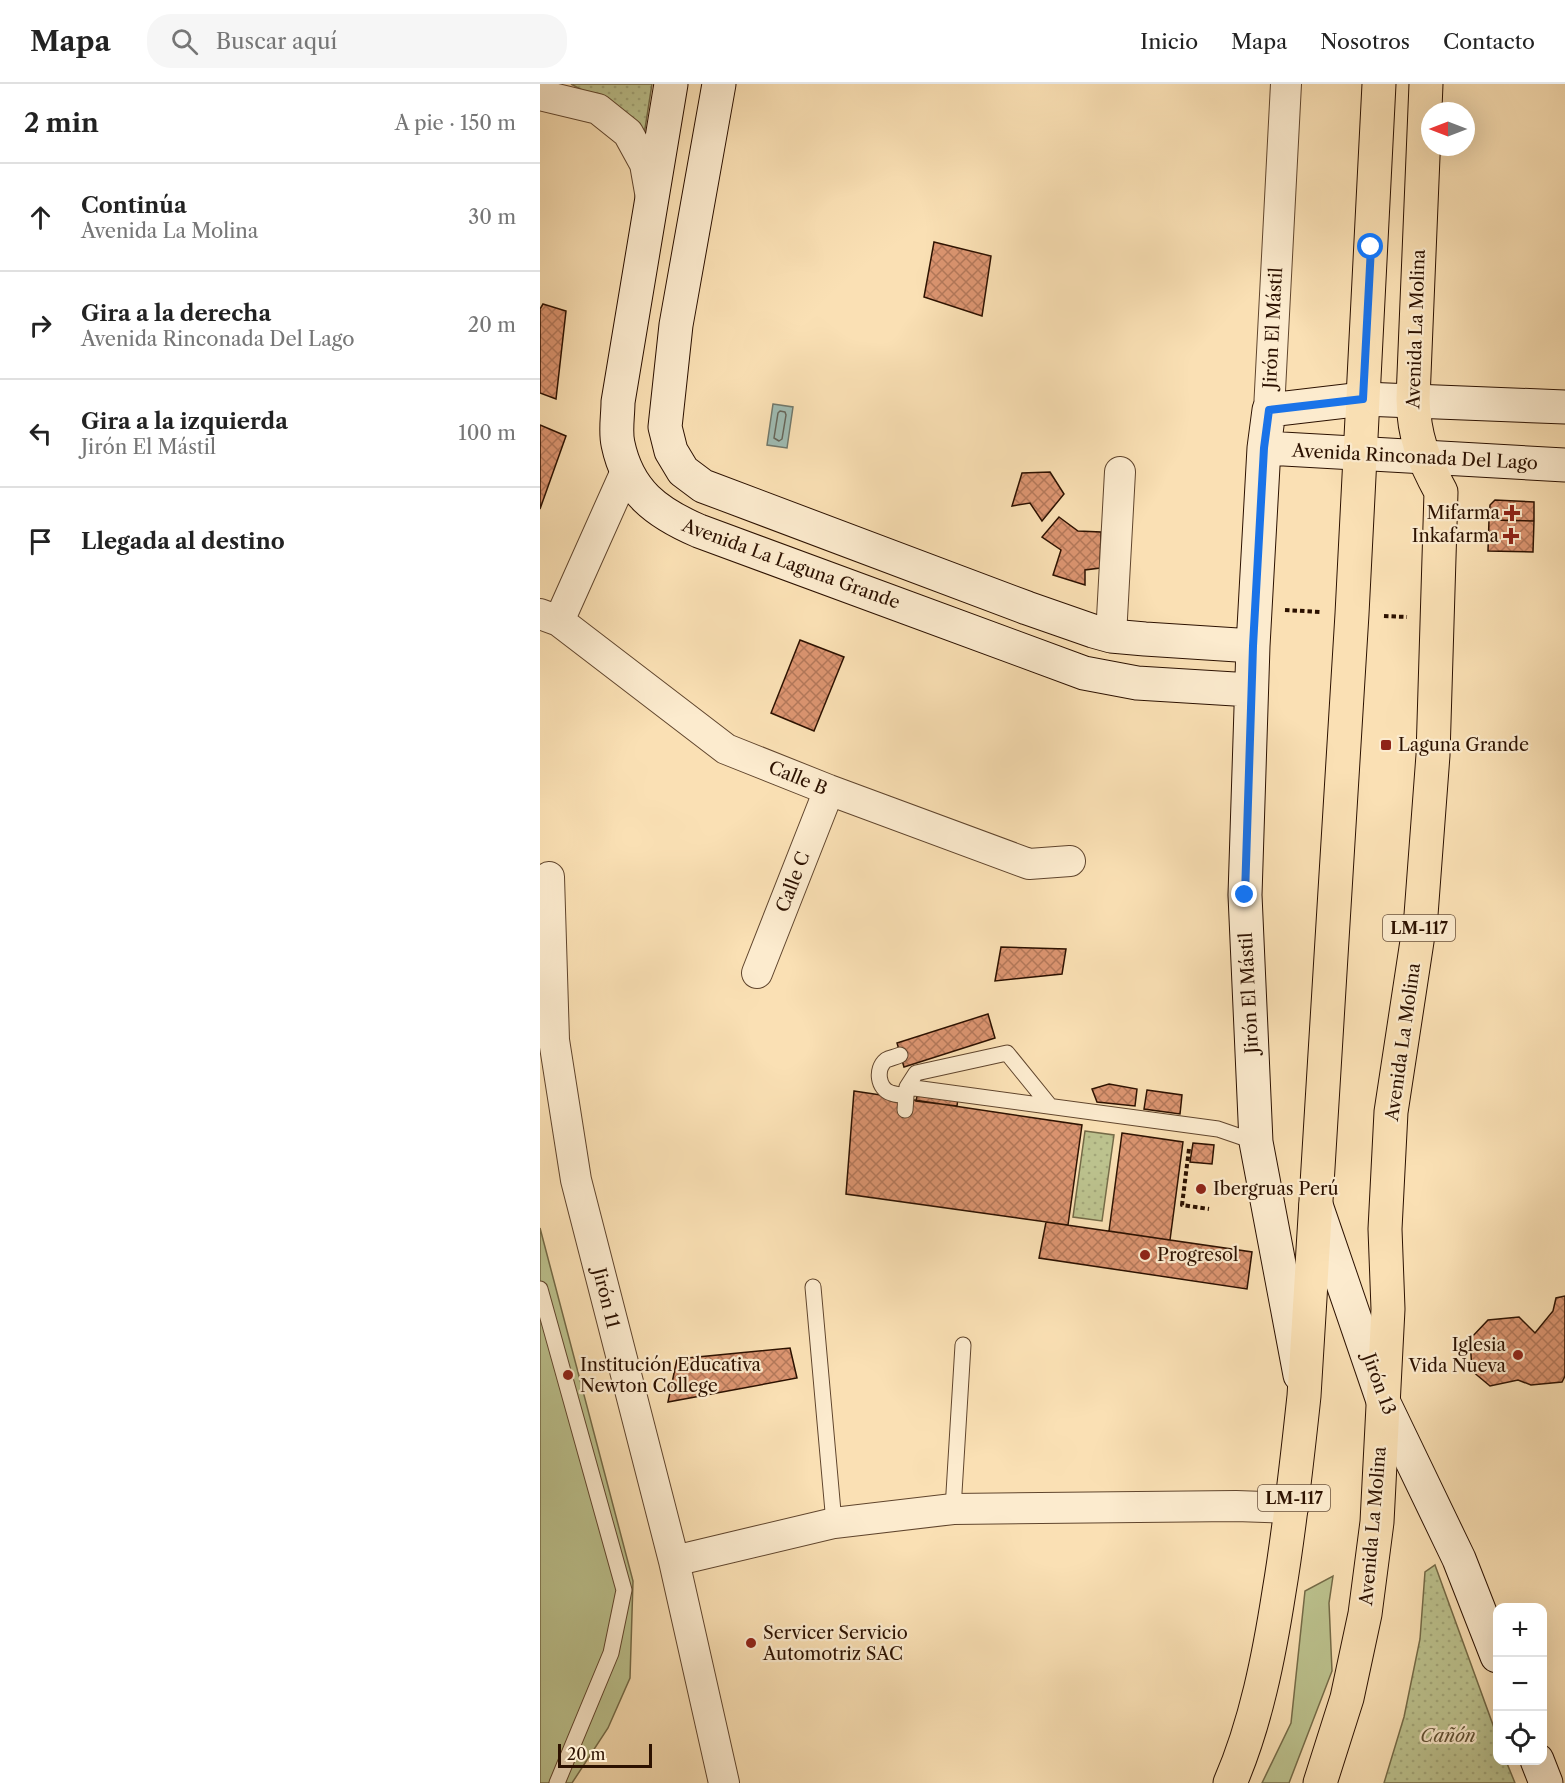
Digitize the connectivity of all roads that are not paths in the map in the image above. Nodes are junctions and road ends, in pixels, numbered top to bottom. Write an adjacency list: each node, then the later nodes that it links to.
1 (671, 84): 7 (street, Avenida La Laguna Grande)
2 (719, 84): 9 (street)
3 (1286, 84): 13 (street, Jirón El Mástil)
4 (1378, 84): 10 (main road, LM-117)
5 (1426, 84): 11 (main road, Avenida La Molina / LM-117)
6 (540, 95): 7 (street)
7 (652, 201): 8 (street, Avenida La Laguna Grande)
8 (633, 317): 9 (street); 18 (street, Avenida La Laguna Grande)
9 (676, 325): 21 (street)
10 (1363, 399): 11 (street); 13 (street); 15 (main road, LM-117)
11 (1413, 399): 12 (street); 16 (main road, Avenida La Molina / LM-117)
12 (1565, 406)
13 (1269, 410): 14 (street, Jirón El Mástil)
14 (1264, 448): 15 (street, Avenida Rinconada Del Lago); 22 (street, Jirón El Mástil)
15 (1360, 454): 16 (street, Avenida Rinconada Del Lago); 34 (main road, LM-117)
16 (1423, 458): 17 (street, Avenida Rinconada Del Lago); 39 (main road, Avenida La Molina / LM-117)
17 (1565, 465)
18 (627, 471): 20 (street, Calle B); 23 (street, Avenida La Laguna Grande)
19 (1120, 472): 21 (street)
20 (549, 618): 25 (street, Calle B)
21 (1102, 633): 22 (street); 23 (street)
22 (1253, 646): 24 (street, Jirón El Mástil)
23 (1084, 672): 24 (street, Avenida La Laguna Grande)
24 (1251, 690): 33 (street, Jirón El Mástil)
25 (829, 790): 26 (street, Calle B); 28 (street, Calle C)
26 (1070, 861)
27 (549, 877): 29 (street, Jirón 11)
28 (757, 973)
29 (547, 1039): 43 (street, Jirón 11)
30 (900, 1055): 32 (lane)
31 (1050, 1106): 31 (lane); 33 (lane)
32 (905, 1110)
33 (1256, 1142): 38 (street, Jirón El Mástil)
34 (1316, 1205): 38 (main road, LM-117); 39 (street, Jirón 13)
35 (813, 1287): 42 (lane)
36 (540, 1289): 46 (lane)
37 (963, 1345): 41 (lane)
38 (1304, 1396): 40 (main road, LM-117)
39 (1383, 1401): 44 (street, Jirón 13); 49 (main road, Avenida La Molina / LM-117)
40 (1293, 1508): 41 (street); 48 (main road, LM-117)
41 (954, 1509): 42 (street)
42 (834, 1523): 43 (street)
43 (674, 1561): 47 (street, Jirón 11)
44 (1493, 1646)
45 (1539, 1765): 50 (street)
46 (557, 1783)
47 (724, 1783)
48 (1230, 1783)
49 (1320, 1783)
50 (1546, 1783)

